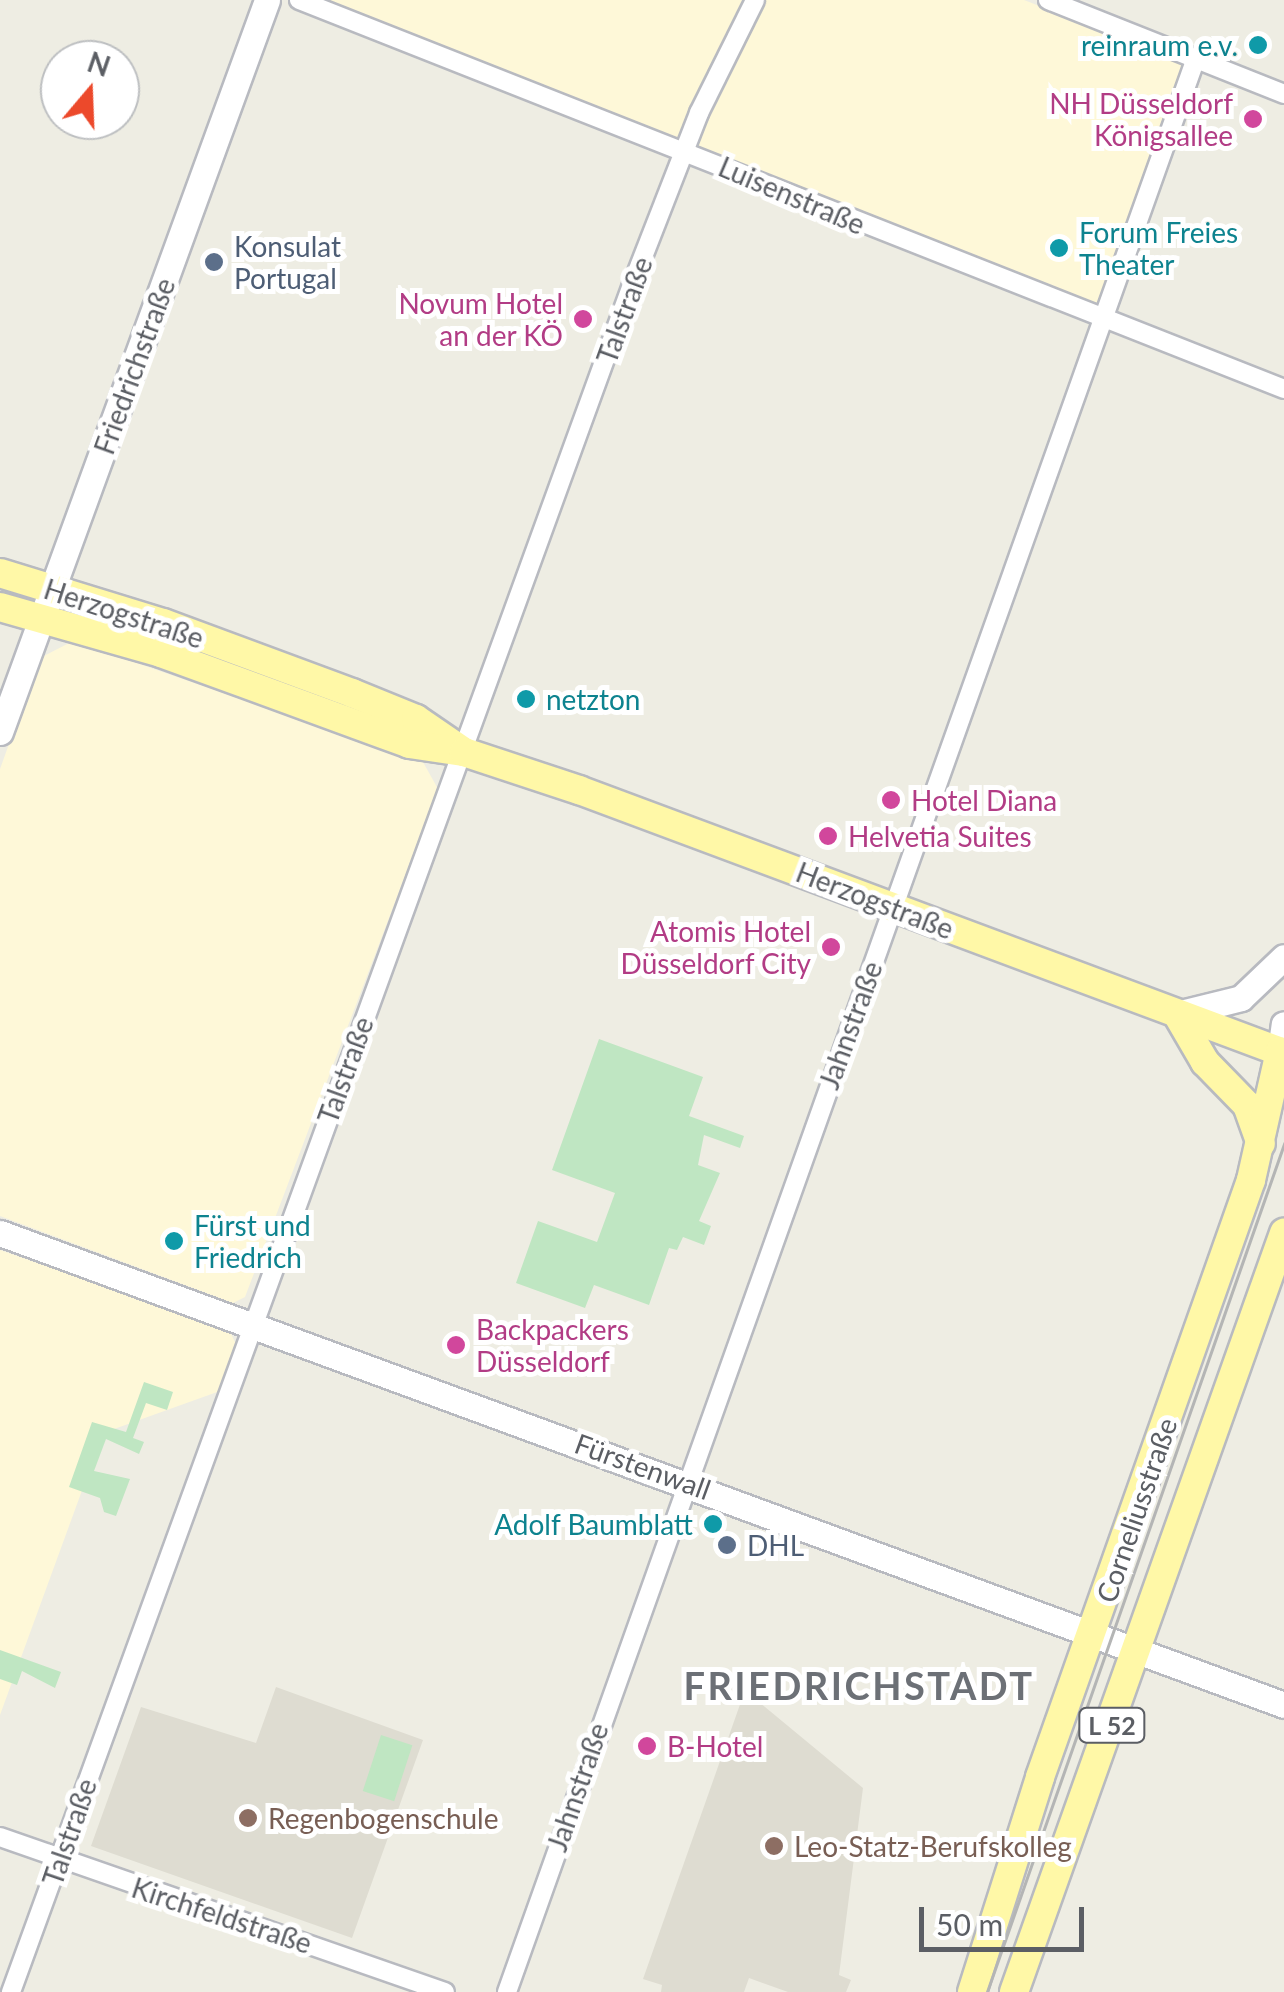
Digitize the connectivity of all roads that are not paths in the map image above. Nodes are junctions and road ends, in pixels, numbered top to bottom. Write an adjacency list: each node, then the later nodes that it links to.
1 (267, 0): 11 (street, Friedrichstraße)
2 (299, 0): 7 (street, Luisenstraße)
3 (755, 0): 7 (street, Talstraße)
4 (1048, 0): 5 (street)
5 (1196, 58): 6 (street); 8 (street, Jahnstraße)
6 (1284, 94)
7 (683, 150): 8 (street, Luisenstraße); 15 (street, Talstraße)
8 (1099, 320): 9 (street, Luisenstraße); 16 (street, Jahnstraße)
9 (1284, 390)
10 (0, 574): 11 (main road, Herzogstraße)
11 (53, 590): 13 (street, Friedrichstraße); 15 (main road, Herzogstraße)
12 (0, 608): 13 (main road, Herzogstraße)
13 (42, 622): 14 (street, Friedrichstraße); 15 (main road, Herzogstraße)
14 (0, 732)
15 (464, 752): 16 (main road, Herzogstraße); 23 (street, Talstraße)
16 (893, 906): 18 (main road, Herzogstraße); 24 (street, Jahnstraße)
17 (1284, 957): 18 (street)
18 (1178, 1014): 19 (main road, Herzogstraße); 20 (main road)
19 (1283, 1043): 20 (main road, Corneliusstraße / L 52)
20 (1261, 1144): 25 (main road, Corneliusstraße / L 52)
21 (0, 1233): 23 (street, Fürstenwall)
22 (1284, 1234): 26 (main road, Corneliusstraße / L 52)
23 (252, 1322): 24 (street, Fürstenwall); 29 (street, Talstraße)
24 (688, 1483): 25 (street, Fürstenwall); 32 (street, Jahnstraße)
25 (1092, 1632): 26 (street, Fürstenwall); 33 (main road, Corneliusstraße / L 52)
26 (1139, 1650): 27 (street, Fürstenwall); 34 (main road, Corneliusstraße / L 52)
27 (1284, 1705)
28 (0, 1837): 29 (street, Kirchfeldstraße)
29 (58, 1860): 30 (street, Talstraße); 31 (street, Kirchfeldstraße)
30 (11, 1992)
31 (445, 1992)
32 (507, 1992)
33 (972, 1992)
34 (1014, 1992)

